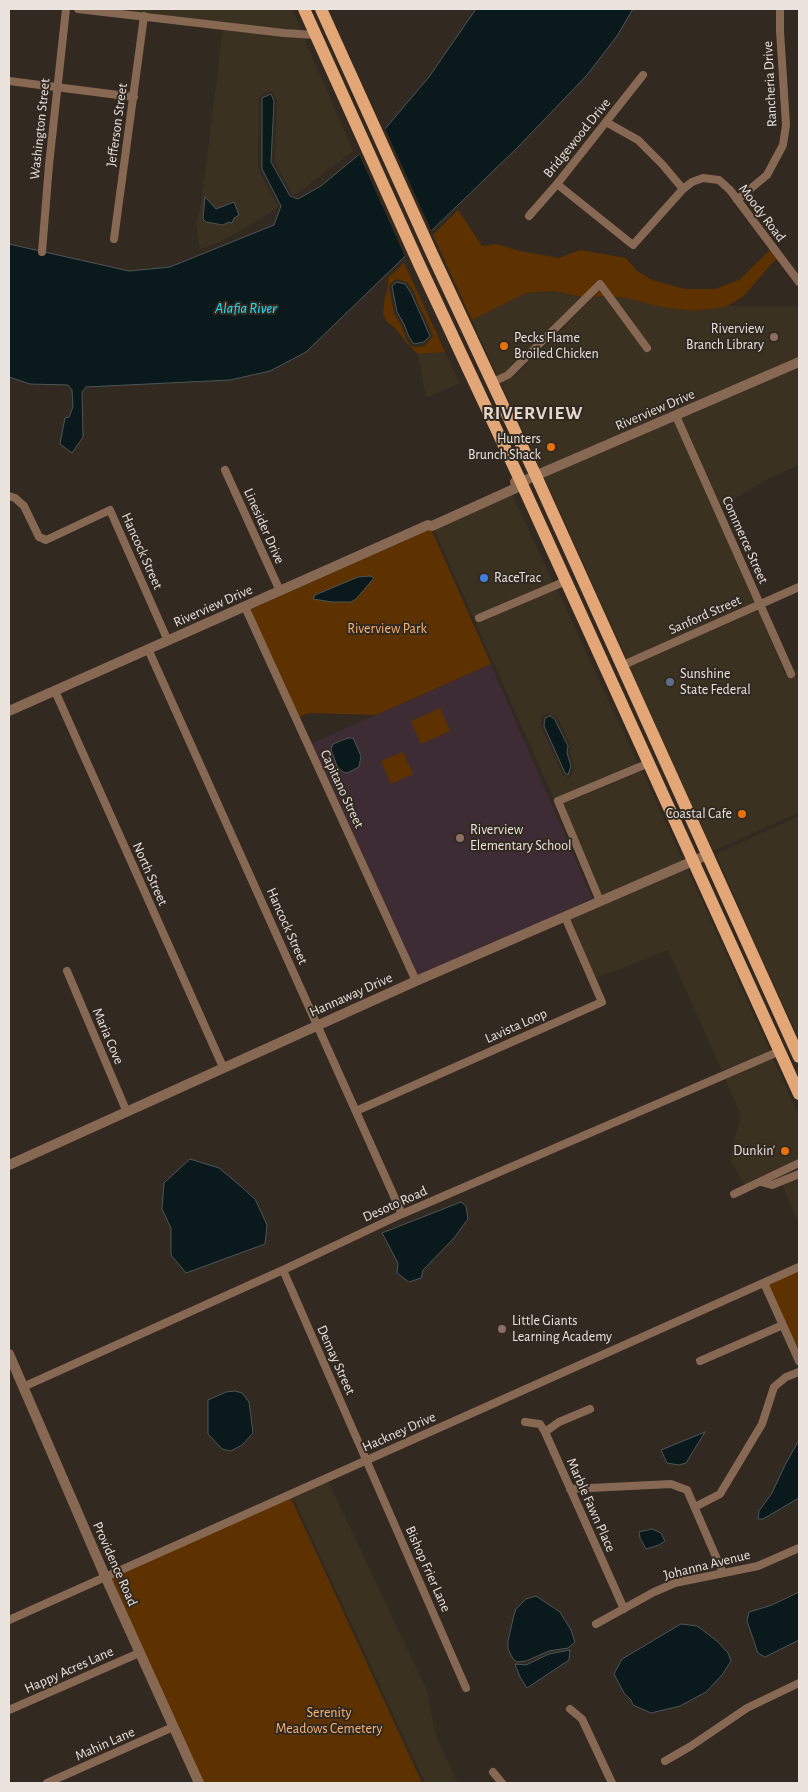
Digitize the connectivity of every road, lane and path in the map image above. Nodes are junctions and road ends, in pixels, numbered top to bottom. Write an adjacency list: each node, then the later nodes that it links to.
1 (66, 9): 10 (street, Washington Street)
2 (78, 9): 6 (street)
3 (304, 9): 7 (main road)
4 (321, 9): 23 (main road)
5 (780, 9): 15 (street, Rancheria Drive)
6 (144, 16): 7 (street); 11 (street, Jefferson Street)
7 (315, 35): 20 (main road)
8 (643, 75): 12 (street, Bridgewood Drive)
9 (9, 81): 10 (street)
10 (57, 86): 11 (street); 18 (street, Washington Street)
11 (134, 96): 17 (street, Jefferson Street)
12 (606, 122): 13 (street, Bridgewood Drive); 14 (street)
13 (557, 184): 14 (street, Moody Road); 16 (street, Bridgewood Drive)
14 (683, 189): 15 (street, Moody Road)
15 (737, 200): 19 (street, Moody Road)
16 (529, 216)
17 (114, 238)
18 (42, 252)
19 (799, 282)
20 (450, 330): 23 (main road); 27 (main road)
21 (647, 348): 23 (street)
22 (799, 362): 24 (street, Riverview Drive)
23 (493, 382): 26 (main road)
24 (676, 416): 26 (street, Riverview Drive); 32 (street, Commerce Street)
25 (225, 470): 31 (street, Linesider Drive)
26 (536, 476): 27 (street, Riverview Drive); 37 (main road)
27 (522, 482): 29 (main road); 31 (street, Riverview Drive)
28 (9, 496): 35 (street, Hancock Street)
29 (569, 586): 34 (street); 37 (main road); 39 (main road)
30 (799, 587): 32 (street, Sanford Street)
31 (280, 592): 33 (street, Riverview Drive)
32 (760, 604): 37 (street, Sanford Street); 38 (street, Commerce Street)
33 (245, 607): 35 (street, Riverview Drive); 50 (street, Capitano Street)
34 (480, 618)
35 (168, 641): 36 (street, Riverview Drive)
36 (148, 650): 40 (street, Riverview Drive); 51 (street, Hancock Street)
37 (621, 666): 43 (main road)
38 (791, 674)
39 (609, 676): 42 (main road); 43 (main road)
40 (55, 691): 41 (street, Riverview Drive); 55 (street, North Street)
41 (9, 711)
42 (649, 764): 45 (main road); 46 (street)
43 (668, 770): 44 (main road)
44 (707, 855): 45 (street, Hannaway Drive); 52 (main road)
45 (693, 861): 46 (street, Hannaway Drive); 49 (main road)
46 (600, 902): 47 (street, Hannaway Drive)
47 (565, 918): 50 (street, Hannaway Drive); 59 (street, Lavista Loop)
48 (67, 971): 58 (street, Maria Cove)
49 (744, 971): 52 (main road); 53 (main road)
50 (416, 981): 51 (street, Hannaway Drive)
51 (318, 1025): 55 (street, Hannaway Drive); 59 (street, Hancock Street)
52 (789, 1035): 54 (main road)
53 (780, 1051): 56 (main road); 57 (main road); 65 (street, Desoto Road)
54 (799, 1057)
55 (223, 1067): 58 (street, Hannaway Drive)
56 (799, 1075)
57 (799, 1094)
58 (126, 1110): 61 (street, Hannaway Drive)
59 (356, 1111): 65 (street, Hancock Street)
60 (799, 1163): 63 (street)
61 (9, 1165)
62 (799, 1174): 63 (street)
63 (761, 1182): 64 (street)
64 (734, 1194)
65 (402, 1214): 67 (street, Desoto Road)
66 (799, 1267): 68 (street, Hackney Drive)
67 (283, 1270): 74 (street, Desoto Road); 78 (street, Demay Street)
68 (764, 1283): 69 (street); 78 (street, Hackney Drive)
69 (783, 1325): 71 (street); 72 (street)
70 (10, 1360): 74 (street, Providence Road)
71 (799, 1360)
72 (700, 1361)
73 (799, 1372): 80 (street)
74 (23, 1387): 83 (street, Providence Road)
75 (590, 1409): 77 (street)
76 (525, 1422): 77 (street)
77 (545, 1432): 79 (street, Marble Fawn Place)
78 (367, 1460): 83 (street, Hackney Drive); 89 (street, Bishop Frier Lane)
79 (570, 1490): 80 (street); 84 (street, Marble Fawn Place)
80 (695, 1507): 82 (street)
81 (799, 1548): 82 (street, Johanna Avenue)
82 (723, 1573): 84 (street, Johanna Avenue)
83 (105, 1576): 85 (street, Hackney Drive); 87 (street, Providence Road)
84 (624, 1609): 86 (street, Johanna Avenue)
85 (9, 1620)
86 (596, 1624)
87 (139, 1653): 91 (street, Happy Acres Lane); 92 (street, Providence Road)
88 (799, 1683): 93 (street)
89 (466, 1688)
90 (570, 1709): 98 (street)
91 (9, 1710)
92 (173, 1727): 95 (street, Mahin Lane); 96 (street, Providence Road)
93 (664, 1762)
94 (493, 1772): 97 (street)
95 (47, 1783)
96 (199, 1783)
97 (502, 1783)
98 (612, 1783)

